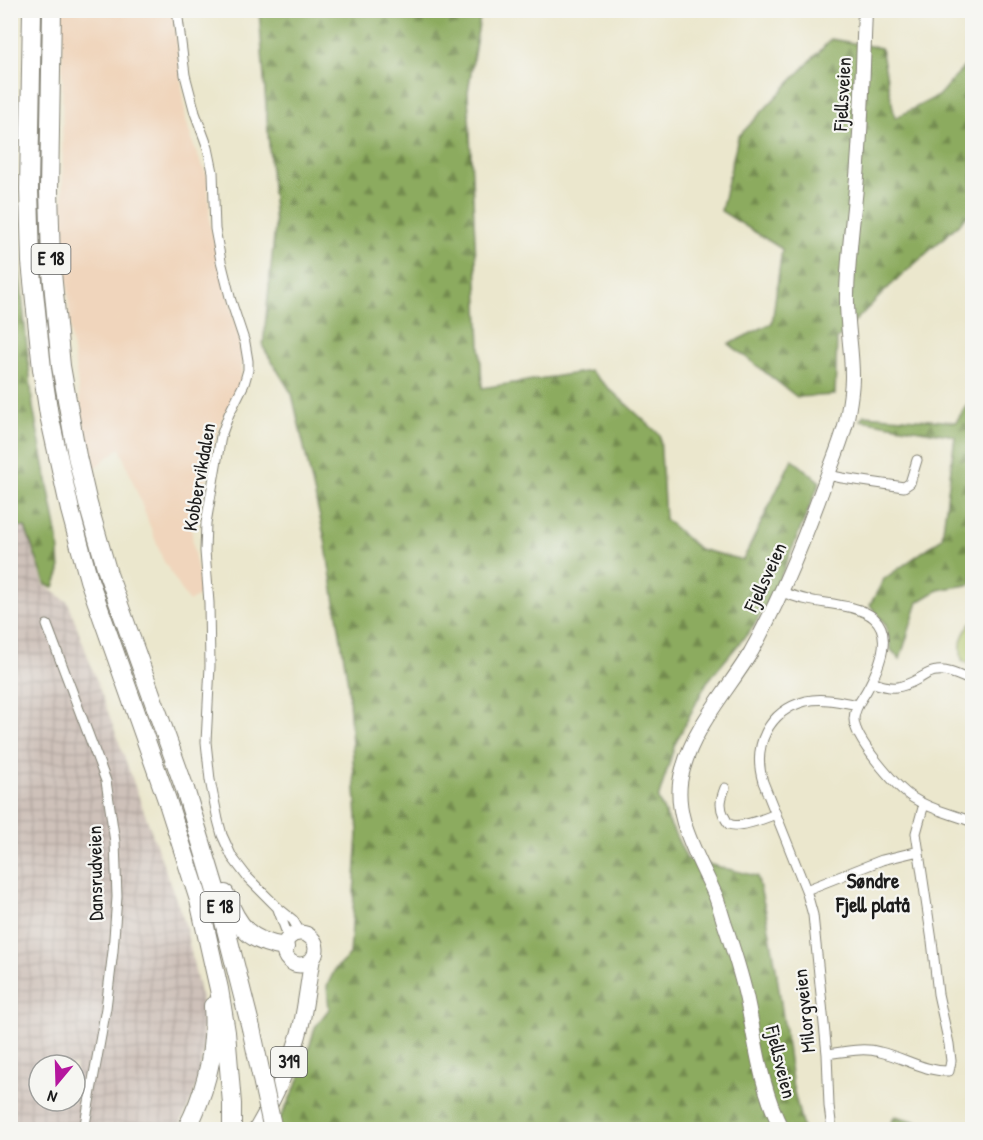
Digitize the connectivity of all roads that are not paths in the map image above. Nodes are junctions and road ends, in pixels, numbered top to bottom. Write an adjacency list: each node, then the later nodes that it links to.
1 (32, 10): 19 (highway, E 18)
2 (52, 10): 13 (highway, E 18)
3 (177, 10): 20 (street, Kobbervikdalen)
4 (865, 10): 6 (main road, Fjellsveien)
5 (917, 460): 6 (street)
6 (828, 475): 7 (main road, Fjellsveien)
7 (782, 592): 10 (street); 30 (main road, Fjellsveien)
8 (47, 625): 25 (street, Dansrudveien)
9 (972, 681): 10 (street)
10 (871, 682): 11 (street)
11 (858, 705): 14 (street); 15 (street, Milorgveien)
12 (724, 788): 15 (street)
13 (185, 789): 20 (highway, E 18); 29 (highway, E 18, bridge)
14 (924, 804): 16 (street); 17 (street)
15 (776, 814): 18 (street, Milorgveien)
16 (972, 822)
17 (919, 851): 18 (street); 24 (street)
18 (806, 890): 24 (street, Milorgveien)
19 (199, 900): 26 (highway, E 18); 27 (highway, E 18)
20 (292, 940): 21 (main road, 319); 22 (main road, 319)
21 (312, 961): 22 (main road); 23 (main road, 319)
22 (296, 965): 23 (main road, 319)
23 (306, 990): 28 (main road, 319)
24 (827, 1054): 31 (street, Milorgveien)
25 (84, 1130)
26 (186, 1130)
27 (232, 1130)
28 (256, 1130)
29 (273, 1130)
30 (782, 1130)
31 (832, 1130)

